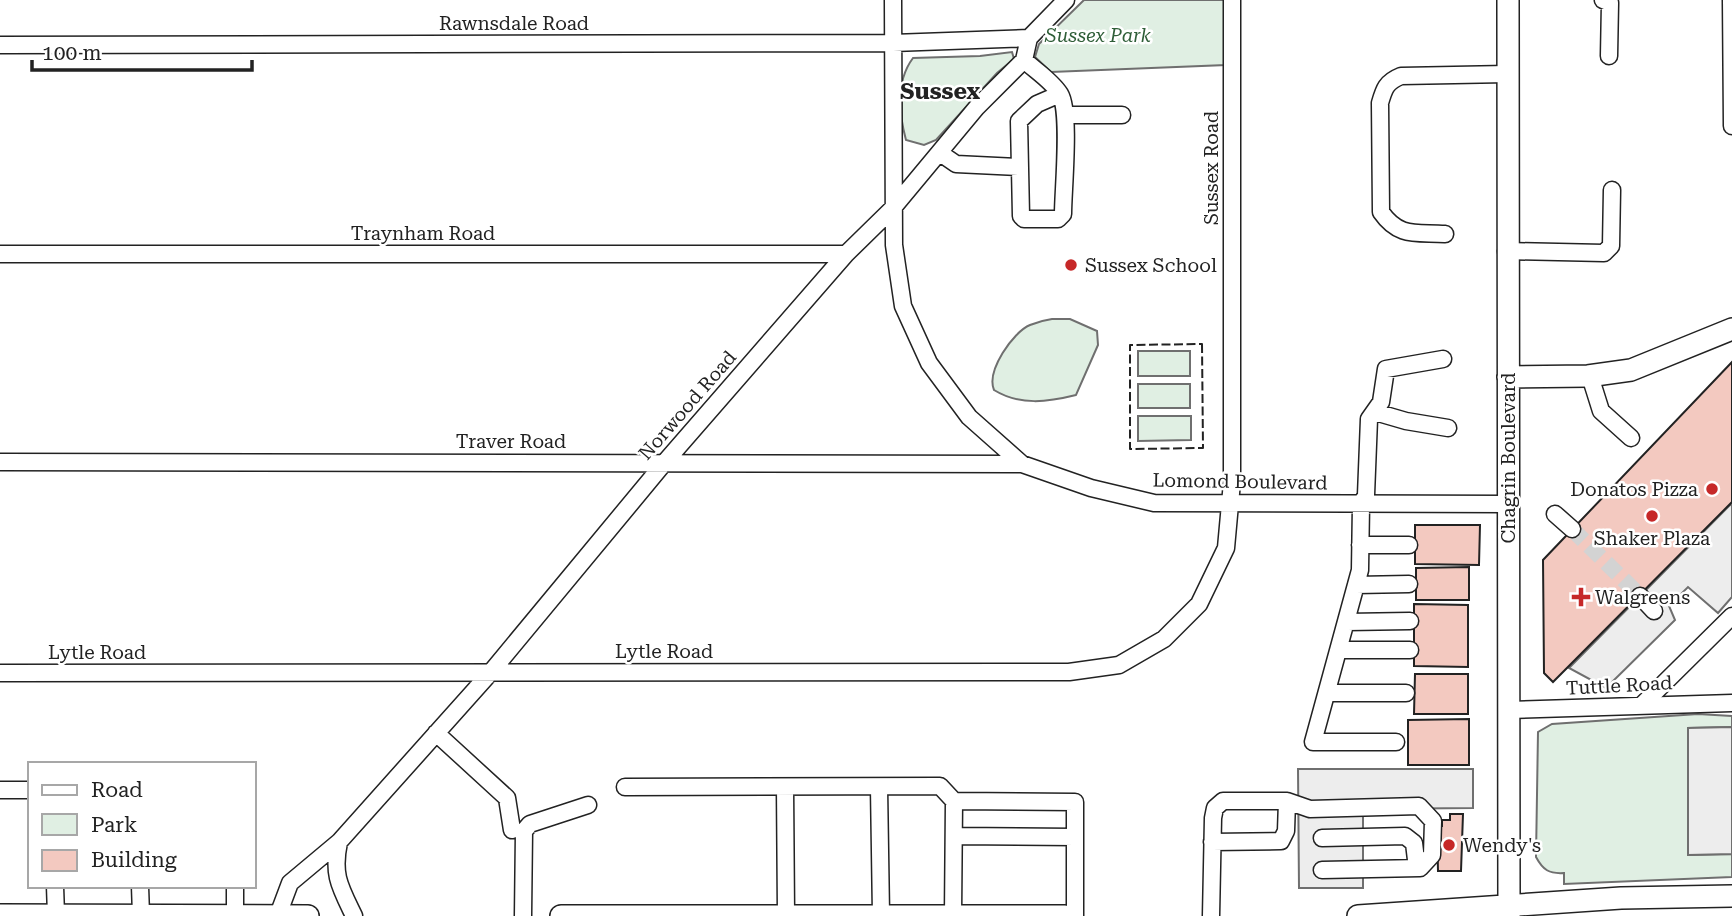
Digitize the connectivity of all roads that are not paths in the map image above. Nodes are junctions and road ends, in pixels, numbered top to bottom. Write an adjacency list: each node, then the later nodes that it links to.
1 (893, 0): 8 (street, Lomond Boulevard)
2 (1066, 0): 7 (street)
3 (1233, 0): 36 (street, Sussex Road)
4 (1508, 0): 12 (main road, Chagrin Boulevard)
5 (1603, 0): 10 (street)
6 (1731, 0): 16 (street)
7 (1029, 38): 8 (street, Rawnsdale Road); 11 (street)
8 (893, 43): 9 (street, Rawnsdale Road); 20 (street, Lomond Boulevard)
9 (0, 45)
10 (1609, 55)
11 (1024, 60): 13 (street); 17 (street, Norwood Road)
12 (1507, 74): 21 (street); 22 (main road, Chagrin Boulevard)
13 (1060, 94): 14 (street); 18 (street)
14 (1065, 115): 15 (street); 18 (street)
15 (1122, 115)
16 (1732, 126)
17 (940, 153): 18 (street); 20 (street, Norwood Road)
18 (1020, 167)
19 (1612, 190): 22 (street)
20 (893, 208): 24 (street, Norwood Road); 34 (street, Lomond Boulevard)
21 (1445, 234)
22 (1506, 251): 28 (main road, Chagrin Boulevard)
23 (0, 254): 24 (street, Traynham Road)
24 (846, 254): 33 (street, Norwood Road)
25 (1732, 329): 27 (main road)
26 (1443, 359): 29 (street)
27 (1590, 376): 28 (main road); 31 (street)
28 (1508, 377): 35 (main road, Chagrin Boulevard)
29 (1375, 412): 30 (street); 37 (street)
30 (1448, 428)
31 (1631, 438)
32 (0, 462): 33 (street, Traver Road)
33 (665, 462): 34 (street, Traver Road); 51 (street, Norwood Road)
34 (1023, 464): 36 (street, Lomond Boulevard)
35 (1508, 504): 37 (street, Lomond Boulevard); 57 (main road, Chagrin Boulevard)
36 (1231, 505): 37 (street, Lomond Boulevard); 51 (street, Lytle Road)
37 (1361, 505): 40 (street)
38 (1555, 513): 39 (street)
39 (1572, 530)
40 (1360, 545): 41 (street); 43 (street)
41 (1409, 545)
42 (1409, 584): 43 (street)
43 (1356, 585): 48 (street)
44 (1640, 596): 45 (street)
45 (1654, 611)
46 (1732, 616): 56 (street)
47 (1410, 621): 48 (street)
48 (1347, 622): 49 (street)
49 (1340, 650): 50 (street); 54 (street)
50 (1410, 650)
51 (491, 672): 52 (street, Lytle Road); 58 (street, Norwood Road)
52 (0, 673)
53 (1406, 693): 54 (street)
54 (1327, 694): 59 (street)
55 (1732, 703): 56 (street, Tuttle Road)
56 (1641, 706): 57 (street, Tuttle Road)
57 (1508, 710): 80 (main road, Chagrin Boulevard)
58 (436, 733): 68 (street); 72 (street, Norwood Road)
59 (1396, 742)
60 (625, 787): 61 (street)
61 (785, 787): 62 (street); 86 (street)
62 (879, 787): 65 (street); 87 (street)
63 (0, 790): 64 (street)
64 (28, 790)
65 (954, 801): 69 (street); 70 (street)
66 (1287, 801): 73 (street); 73 (street); 74 (street)
67 (588, 805): 91 (street)
68 (512, 830)
69 (954, 836): 70 (street); 88 (street)
70 (1075, 837): 97 (street)
71 (1322, 838): 74 (street)
72 (339, 842): 85 (street, Norwood Road); 90 (street)
73 (1212, 842): 98 (street)
74 (1417, 868): 75 (street)
75 (1322, 870)
76 (55, 888): 82 (street)
77 (140, 888): 83 (street)
78 (235, 888): 84 (street)
79 (1732, 896): 80 (main road)
80 (1509, 911): 99 (main road)
81 (0, 915): 82 (main road)
82 (56, 915): 83 (main road)
83 (141, 915): 84 (main road)
84 (235, 915): 85 (main road)
85 (278, 915): 89 (main road)
86 (786, 915): 87 (main road); 94 (main road)
87 (881, 915): 88 (main road)
88 (953, 915): 95 (main road)
89 (308, 916)
90 (354, 916)
91 (523, 916)
92 (561, 916): 93 (main road)
93 (630, 916): 94 (main road)
94 (646, 916)
95 (1029, 916): 96 (main road)
96 (1065, 916)
97 (1075, 916)
98 (1211, 916)
99 (1358, 916)

